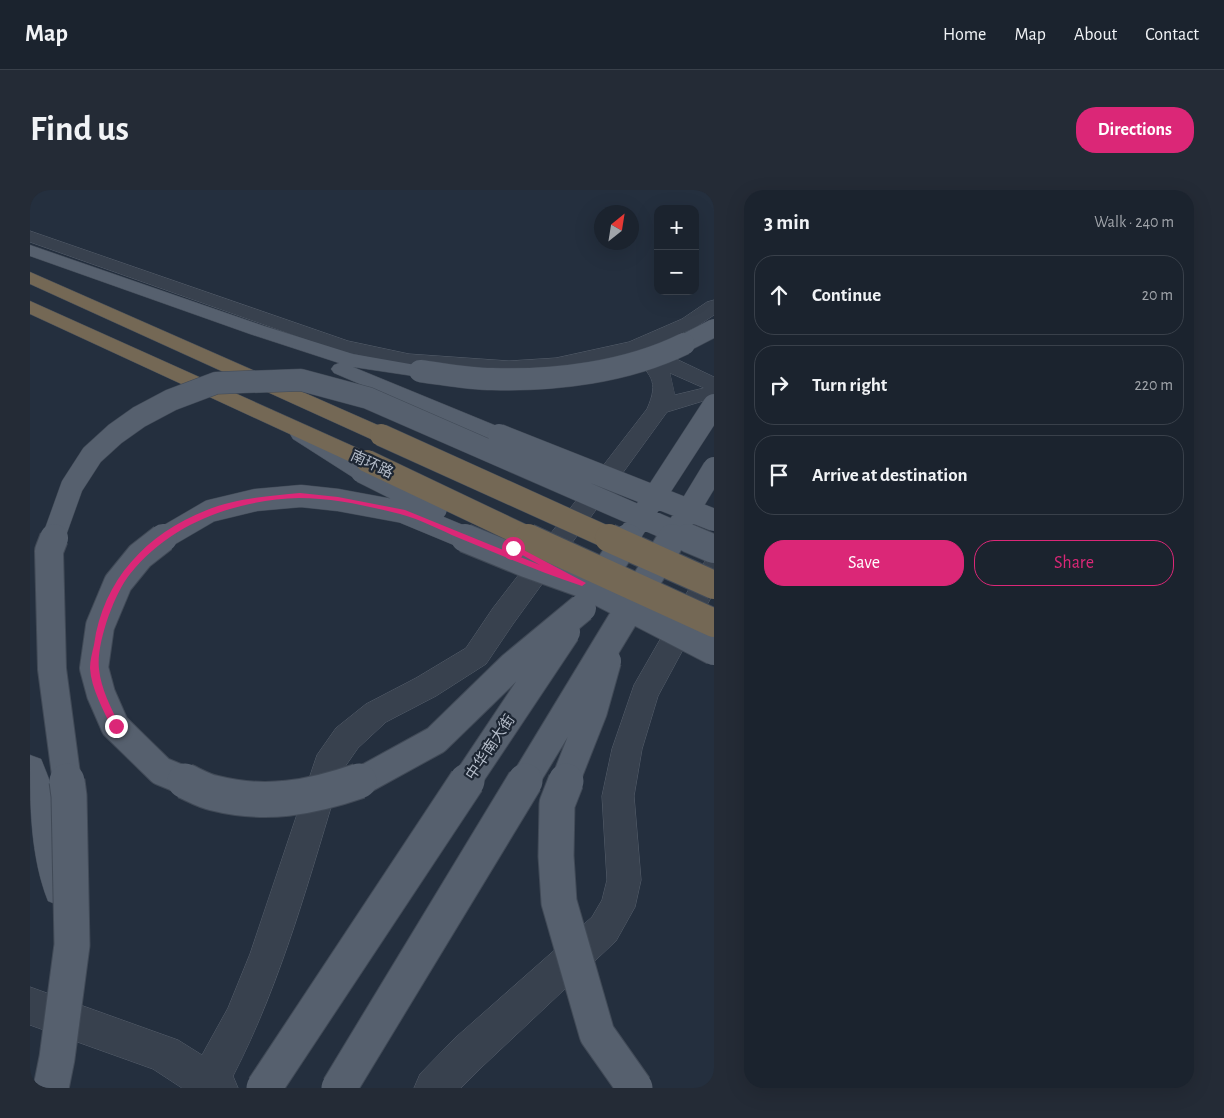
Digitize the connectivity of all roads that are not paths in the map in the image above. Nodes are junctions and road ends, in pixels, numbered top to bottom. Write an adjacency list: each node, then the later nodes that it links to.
1 (30, 236): 8 (street)
2 (30, 250): 6 (main road)
3 (30, 277): 20 (highway, 南环路, bridge)
4 (714, 306): 8 (street)
5 (30, 307): 14 (highway)
6 (198, 309): 7 (main road, bridge); 17 (main road, bridge)
7 (714, 328)
8 (647, 342): 9 (street); 10 (street); 13 (street)
9 (714, 374)
10 (714, 384)
11 (714, 395): 13 (street)
12 (714, 405): 21 (main road, 中华南大街, bridge)
13 (659, 407): 30 (street)
14 (281, 422): 15 (main road)
15 (364, 466): 21 (main road, bridge); 22 (highway, 南环路, bridge)
16 (714, 468): 23 (main road, bridge)
17 (714, 520)
18 (714, 549): 28 (main road, bridge)
19 (714, 568): 34 (street)
20 (714, 585)
21 (582, 596): 21 (main road, bridge); 24 (main road, bridge); 32 (main road, 中华南大街, bridge)
22 (714, 623)
23 (616, 627): 33 (main road, bridge); 35 (main road, bridge)
24 (670, 628): 25 (main road, bridge); 26 (main road, bridge)
25 (714, 646)
26 (714, 651)
27 (30, 769): 28 (main road, bridge)
28 (72, 945): 31 (main road, bridge)
29 (30, 1006): 30 (street)
30 (211, 1086)
31 (51, 1088)
32 (264, 1088)
33 (339, 1088)
34 (434, 1088)
35 (635, 1088)

